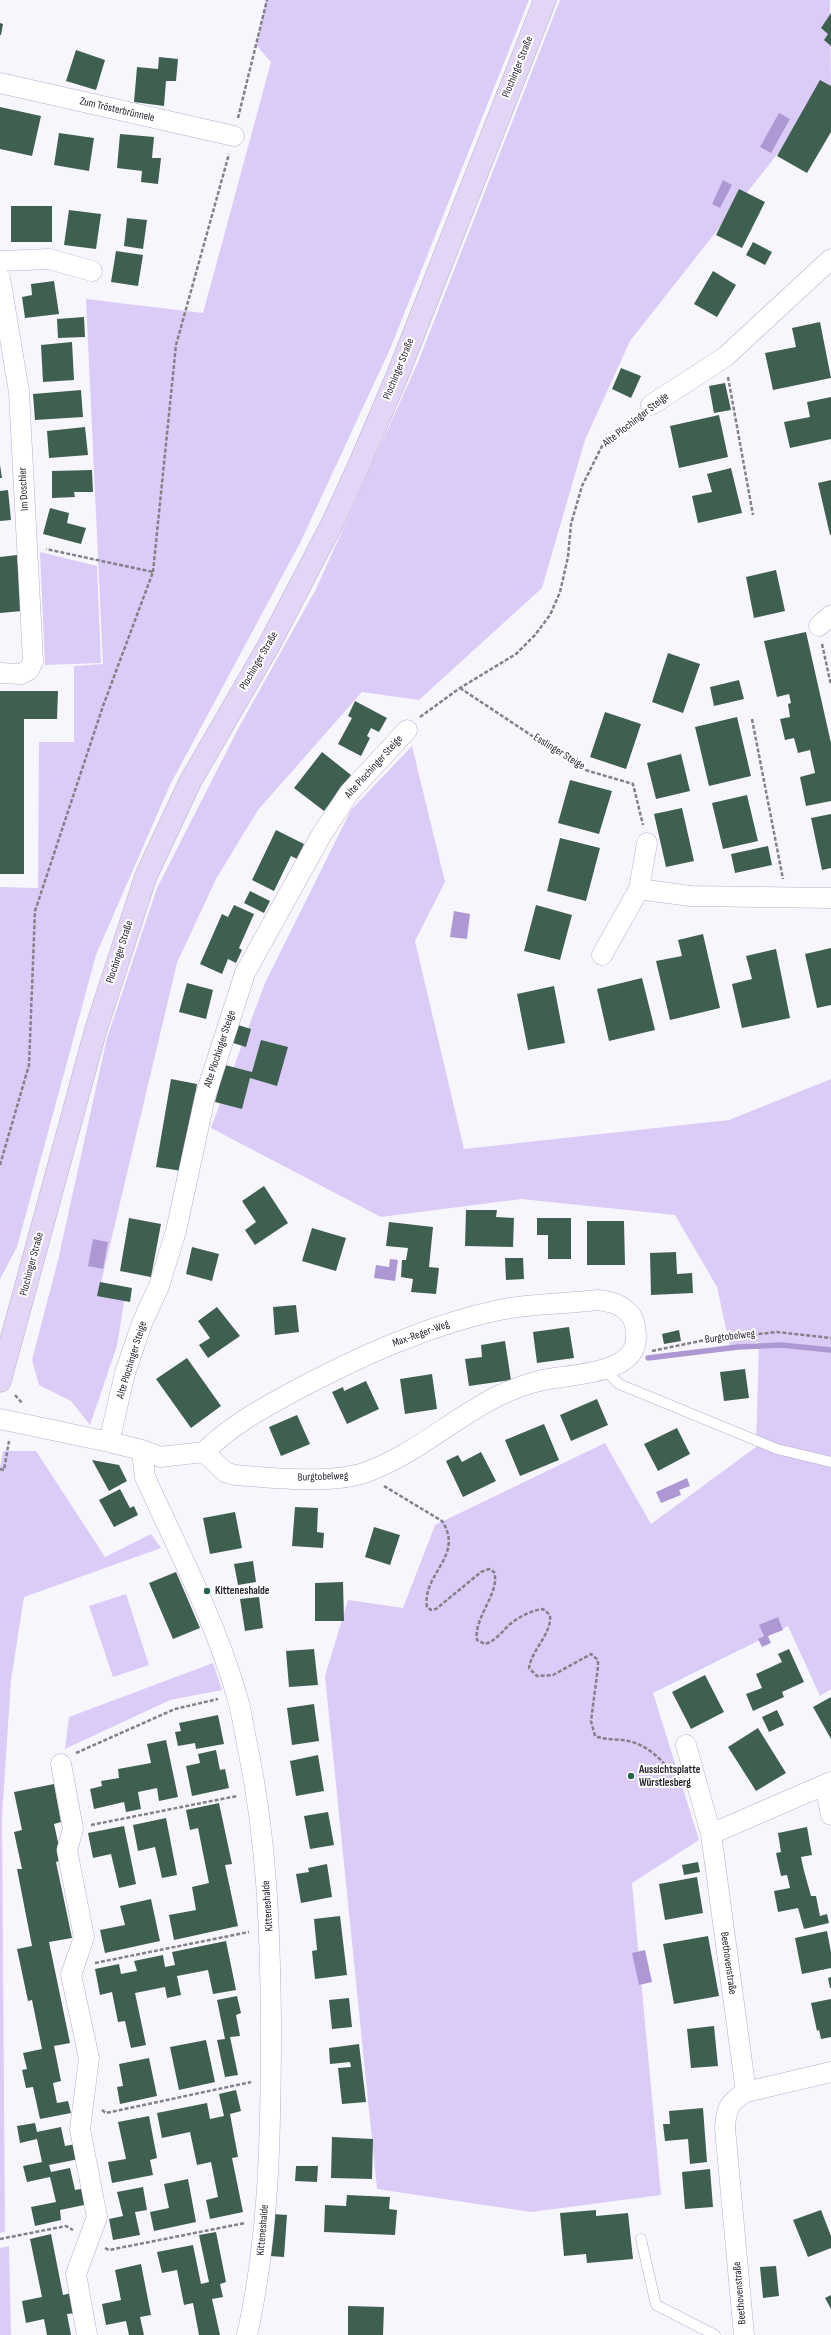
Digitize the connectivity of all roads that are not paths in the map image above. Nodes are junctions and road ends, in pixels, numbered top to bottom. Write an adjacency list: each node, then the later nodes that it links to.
1 (544, 0): 15 (main road, Plochinger Straße)
2 (0, 84): 3 (street, Zum Trösterbrünnele)
3 (234, 136)
4 (831, 259): 8 (street, Alte Plochinger Steige)
5 (0, 261): 6 (street)
6 (92, 271)
7 (0, 278): 9 (street, Im Doschler)
8 (652, 405)
9 (0, 674)
10 (406, 730): 20 (street, Alte Plochinger Steige)
11 (647, 843): 12 (street)
12 (638, 890): 13 (street); 14 (street)
13 (831, 898)
14 (602, 955)
15 (6, 1339): 18 (main road, Plochinger Straße)
16 (633, 1350): 17 (street, Burgtobelweg); 22 (street, Max-Reger-Weg)
17 (604, 1369): 22 (street, Burgtobelweg); 23 (lane)
18 (0, 1381)
19 (0, 1419): 20 (street)
20 (109, 1442): 21 (street)
21 (142, 1450): 22 (street); 33 (street, Kitteneshalde)
22 (204, 1452)
23 (831, 1462)
24 (686, 1745): 28 (street, Beethovenstraße)
25 (61, 1764): 32 (street)
26 (828, 1784): 27 (street); 28 (street)
27 (831, 1815)
28 (711, 1834): 30 (street, Beethovenstraße)
29 (831, 2072): 30 (street, Beethovenstraße)
30 (746, 2092): 35 (street, Beethovenstraße)
31 (641, 2239): 34 (lane)
32 (88, 2335)
33 (247, 2335)
34 (715, 2335)
35 (744, 2335)

